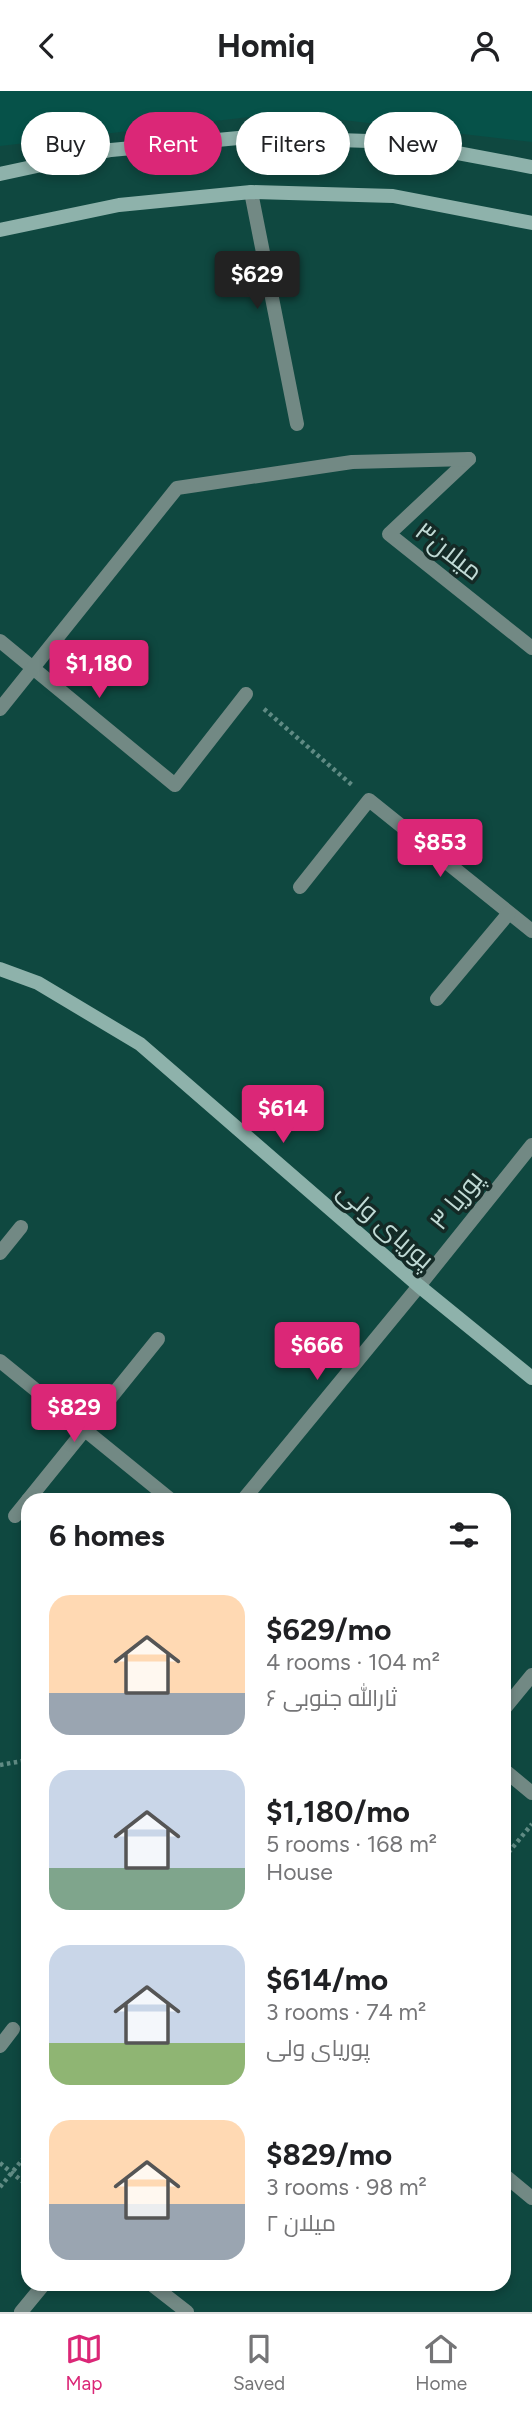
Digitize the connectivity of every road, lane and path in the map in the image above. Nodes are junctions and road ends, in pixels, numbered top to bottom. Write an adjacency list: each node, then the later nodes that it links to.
1 (532, 167): 2 (main road)
2 (0, 174)
3 (251, 192): 4 (main road); 5 (main road); 6 (street)
4 (532, 223)
5 (0, 230)
6 (296, 424)
7 (0, 641): 9 (street)
8 (532, 647): 9 (street, میلان۳)
9 (34, 669): 10 (street); 11 (street)
10 (246, 694): 12 (path)
11 (0, 709)
12 (369, 800): 13 (street); 14 (street)
13 (300, 887)
14 (509, 913): 15 (street); 17 (street)
15 (532, 931)
16 (0, 969): 21 (main road, پوریای ولی)
17 (437, 999)
18 (532, 1145): 21 (street, پوریا ۳)
19 (21, 1227): 20 (street)
20 (0, 1253)
21 (419, 1286): 24 (main road, پوریای ولی); 28 (street, پوریا ۳)
22 (158, 1339): 25 (street)
23 (0, 1361): 25 (street)
24 (532, 1378)
25 (85, 1430): 26 (street); 27 (street)
26 (34, 1493)
27 (162, 1493)
28 (249, 1493)
29 (21, 1509): 30 (street)
30 (15, 1516)
31 (532, 1675): 32 (street)
32 (511, 1700)
33 (21, 1761): 34 (path)
34 (0, 1765)
35 (511, 1776): 36 (street)
36 (532, 1793)
37 (532, 1824): 38 (path)
38 (511, 1850)
39 (13, 2029): 40 (street)
40 (0, 2046)
41 (21, 2162): 43 (path)
42 (0, 2163): 43 (path)
43 (12, 2173): 44 (path); 46 (path)
44 (21, 2180)
45 (511, 2181): 47 (street)
46 (0, 2187)
47 (532, 2198)
48 (38, 2291): 50 (street)
49 (160, 2291): 51 (street)
50 (21, 2312)
51 (187, 2312)

